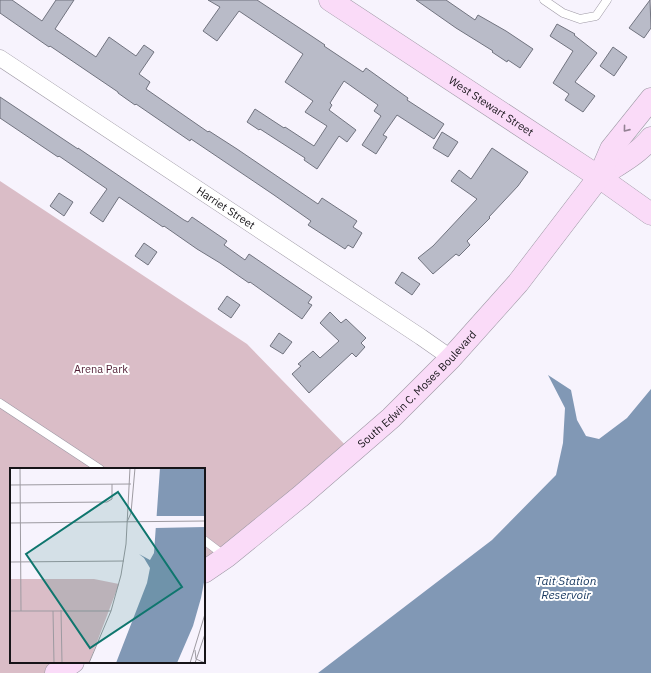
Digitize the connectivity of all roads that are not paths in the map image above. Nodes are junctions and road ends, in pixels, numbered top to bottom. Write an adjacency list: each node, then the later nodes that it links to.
1 (330, 0): 7 (main road, West Stewart Street)
2 (544, 0): 3 (lane)
3 (607, 0)
4 (0, 58): 9 (street, Harriet Street)
5 (651, 99): 7 (main road, South Edwin C. Moses Boulevard, one-way to 7)
6 (651, 138): 7 (main road, South Edwin C. Moses Boulevard)
7 (599, 177): 8 (main road, West Stewart Street); 9 (main road, South Edwin C. Moses Boulevard)
8 (646, 210)
9 (451, 358): 13 (main road, South Edwin C. Moses Boulevard)
10 (0, 403): 11 (lane)
11 (98, 468)
12 (205, 541): 13 (lane)
13 (226, 557): 14 (main road, South Edwin C. Moses Boulevard)
14 (205, 571)
15 (71, 663): 16 (main road)
16 (56, 673)

